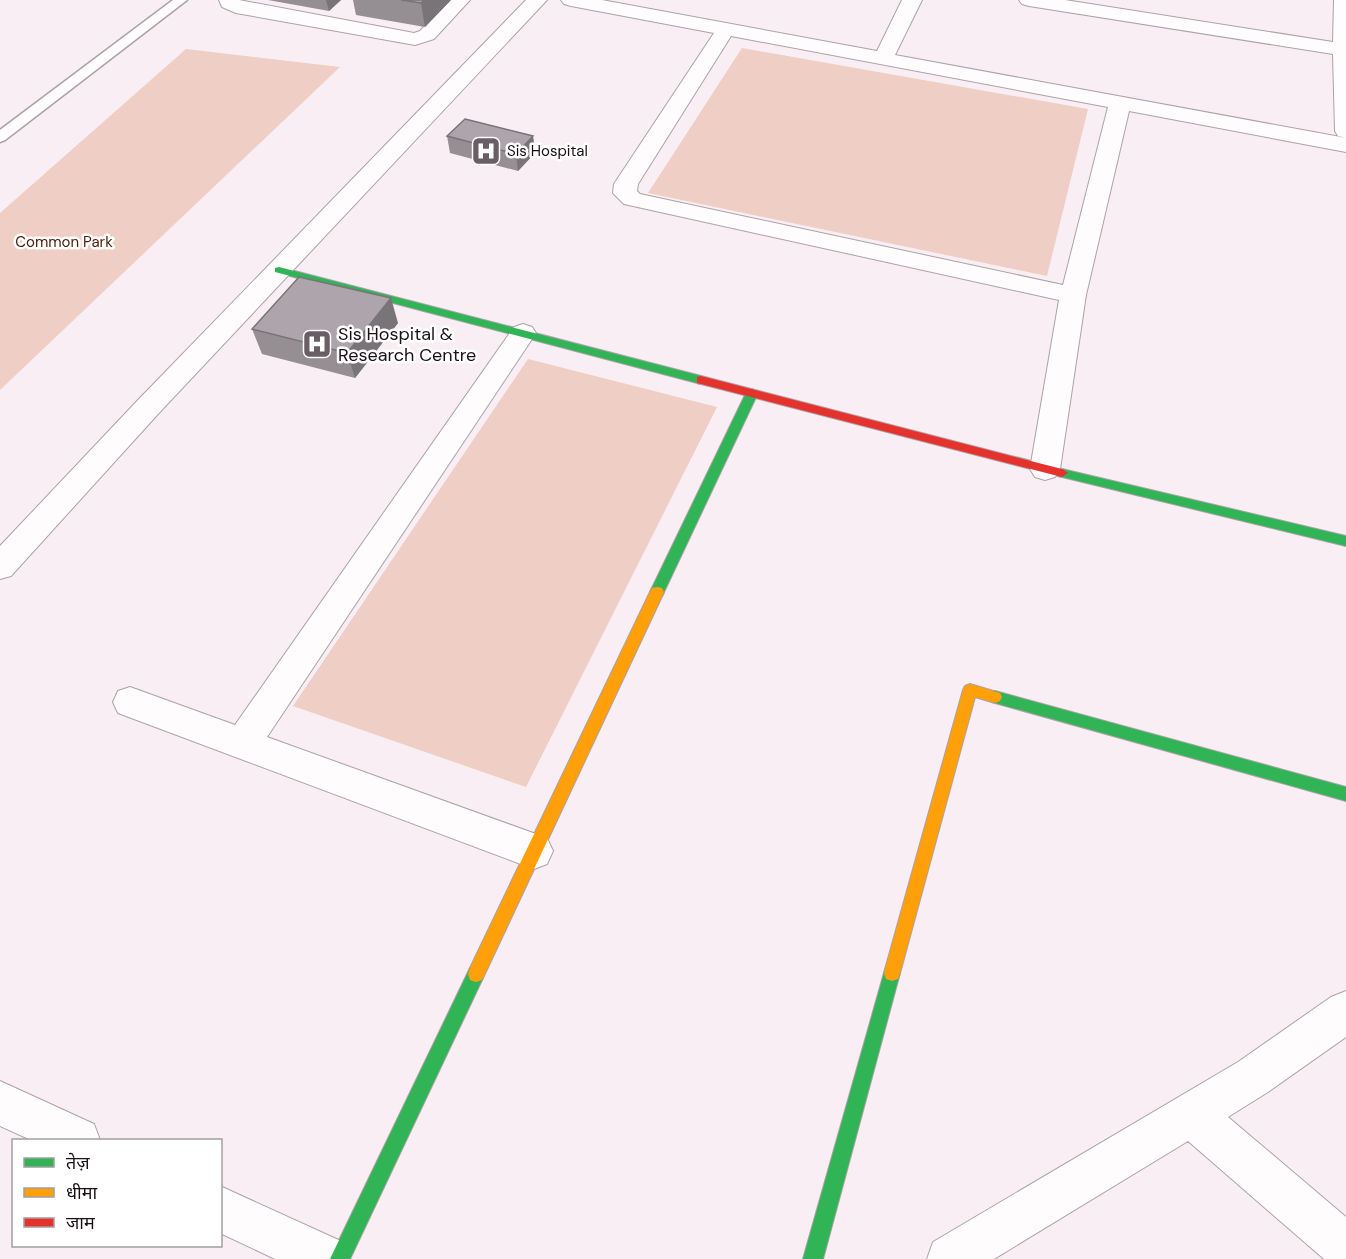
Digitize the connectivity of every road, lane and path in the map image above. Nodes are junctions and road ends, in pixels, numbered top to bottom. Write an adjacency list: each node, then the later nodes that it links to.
1 (181, 0): 15 (lane)
2 (229, 0): 3 (street)
3 (460, 0)
4 (537, 0): 17 (street)
5 (570, 0): 10 (street)
6 (912, 0): 12 (street)
7 (1029, 0): 9 (street)
8 (1344, 0): 11 (street)
9 (1085, 4): 11 (street)
10 (726, 29): 12 (street); 18 (street)
11 (1343, 50): 14 (street)
12 (883, 59): 13 (street)
13 (1120, 103): 16 (street); 18 (street)
14 (1346, 131)
15 (0, 137)
16 (1346, 145)
17 (279, 270): 19 (street); 23 (street)
18 (1073, 296): 21 (street)
19 (523, 333): 20 (street); 25 (street)
20 (752, 393): 21 (street); 27 (street)
21 (1045, 469): 22 (street)
22 (1346, 541)
23 (0, 567)
24 (130, 702): 25 (street)
25 (243, 744): 27 (street)
26 (1346, 794): 36 (street)
27 (534, 851): 35 (street)
28 (1346, 1012): 30 (street)
29 (0, 1104): 31 (street)
30 (1191, 1114): 33 (street); 37 (street)
31 (76, 1139)
32 (222, 1210): 34 (street)
33 (1346, 1247)
34 (326, 1259)
35 (340, 1259)
36 (813, 1259)
37 (950, 1259)

